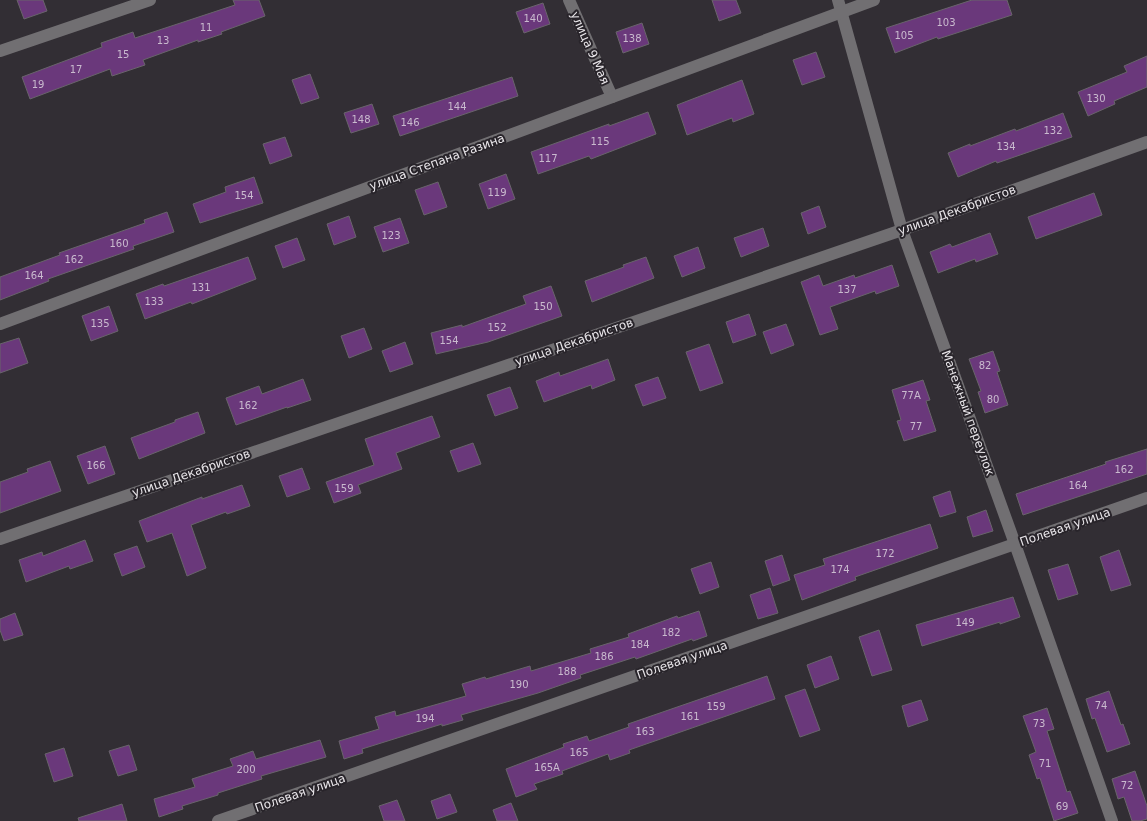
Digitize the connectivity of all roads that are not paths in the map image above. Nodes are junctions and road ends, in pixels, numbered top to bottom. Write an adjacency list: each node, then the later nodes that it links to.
1 (150, 0): 5 (street)
2 (569, 0): 6 (street, улица 9 Мая)
3 (874, 0): 4 (street, улица Степана Разина)
4 (840, 5): 6 (street, улица Степана Разина); 8 (street, Манежный переулок)
5 (0, 51)
6 (612, 97): 9 (street, улица Степана Разина)
7 (1147, 142): 8 (street, улица Декабристов)
8 (902, 230): 11 (street, улица Декабристов); 12 (street, Манежный переулок)
9 (0, 324)
10 (1147, 498): 12 (street, Полевая улица)
11 (0, 539)
12 (1015, 544): 13 (street, Полевая улица); 14 (street, Манежный переулок)
13 (218, 821)
14 (1112, 821)

